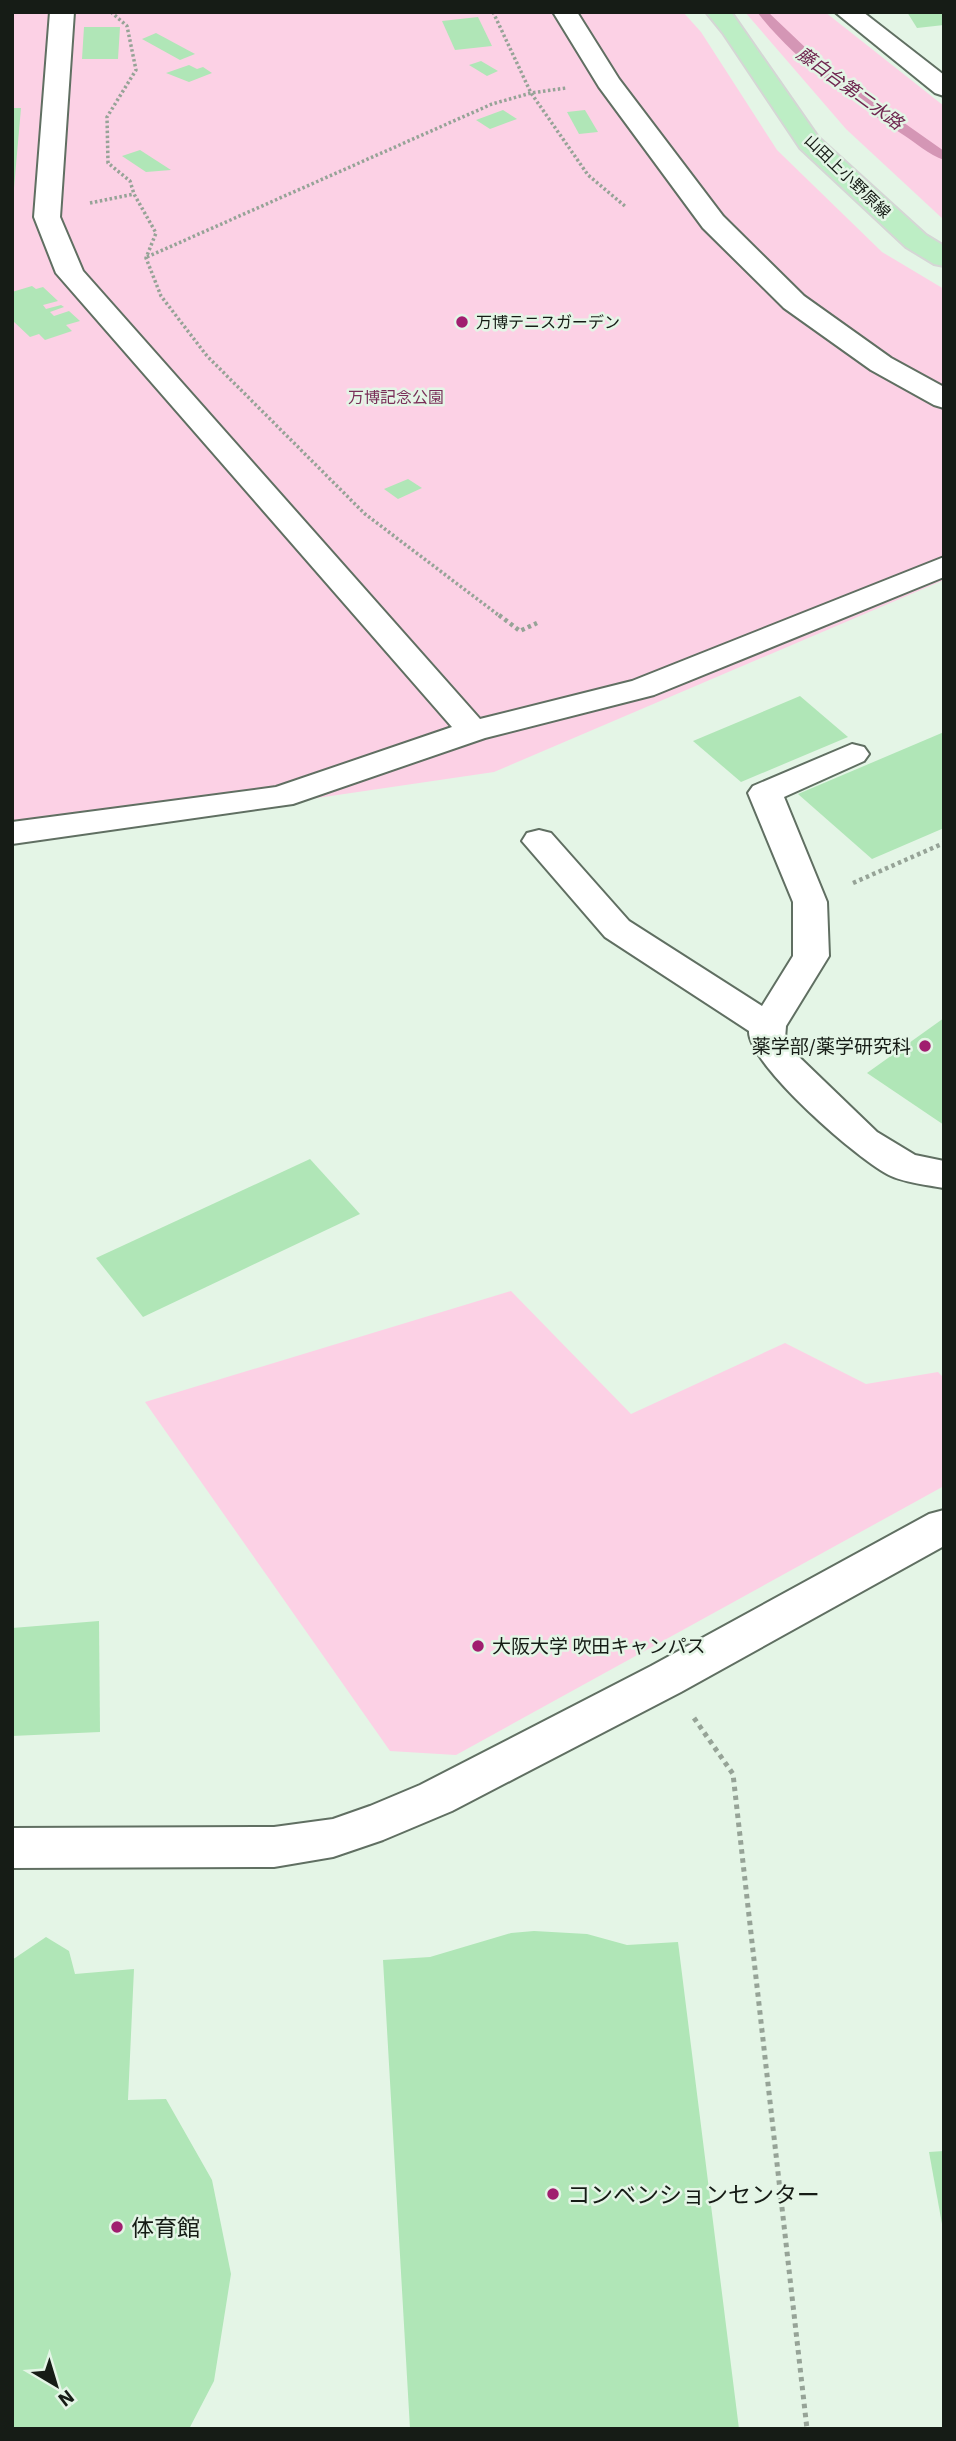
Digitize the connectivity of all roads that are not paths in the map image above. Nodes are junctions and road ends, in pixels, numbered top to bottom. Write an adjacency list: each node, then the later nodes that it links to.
1 (62, 12): 9 (street)
2 (565, 12): 7 (street)
3 (718, 12): 6 (main road, 山田上小野原線)
4 (847, 12): 5 (street)
5 (944, 88)
6 (944, 258)
7 (944, 399)
8 (944, 566): 9 (street)
9 (473, 731): 11 (street)
10 (852, 754): 13 (street)
11 (12, 833)
12 (538, 841): 13 (street)
13 (768, 1026): 14 (street)
14 (944, 1175)
15 (944, 1526): 16 (street)
16 (12, 1848)

